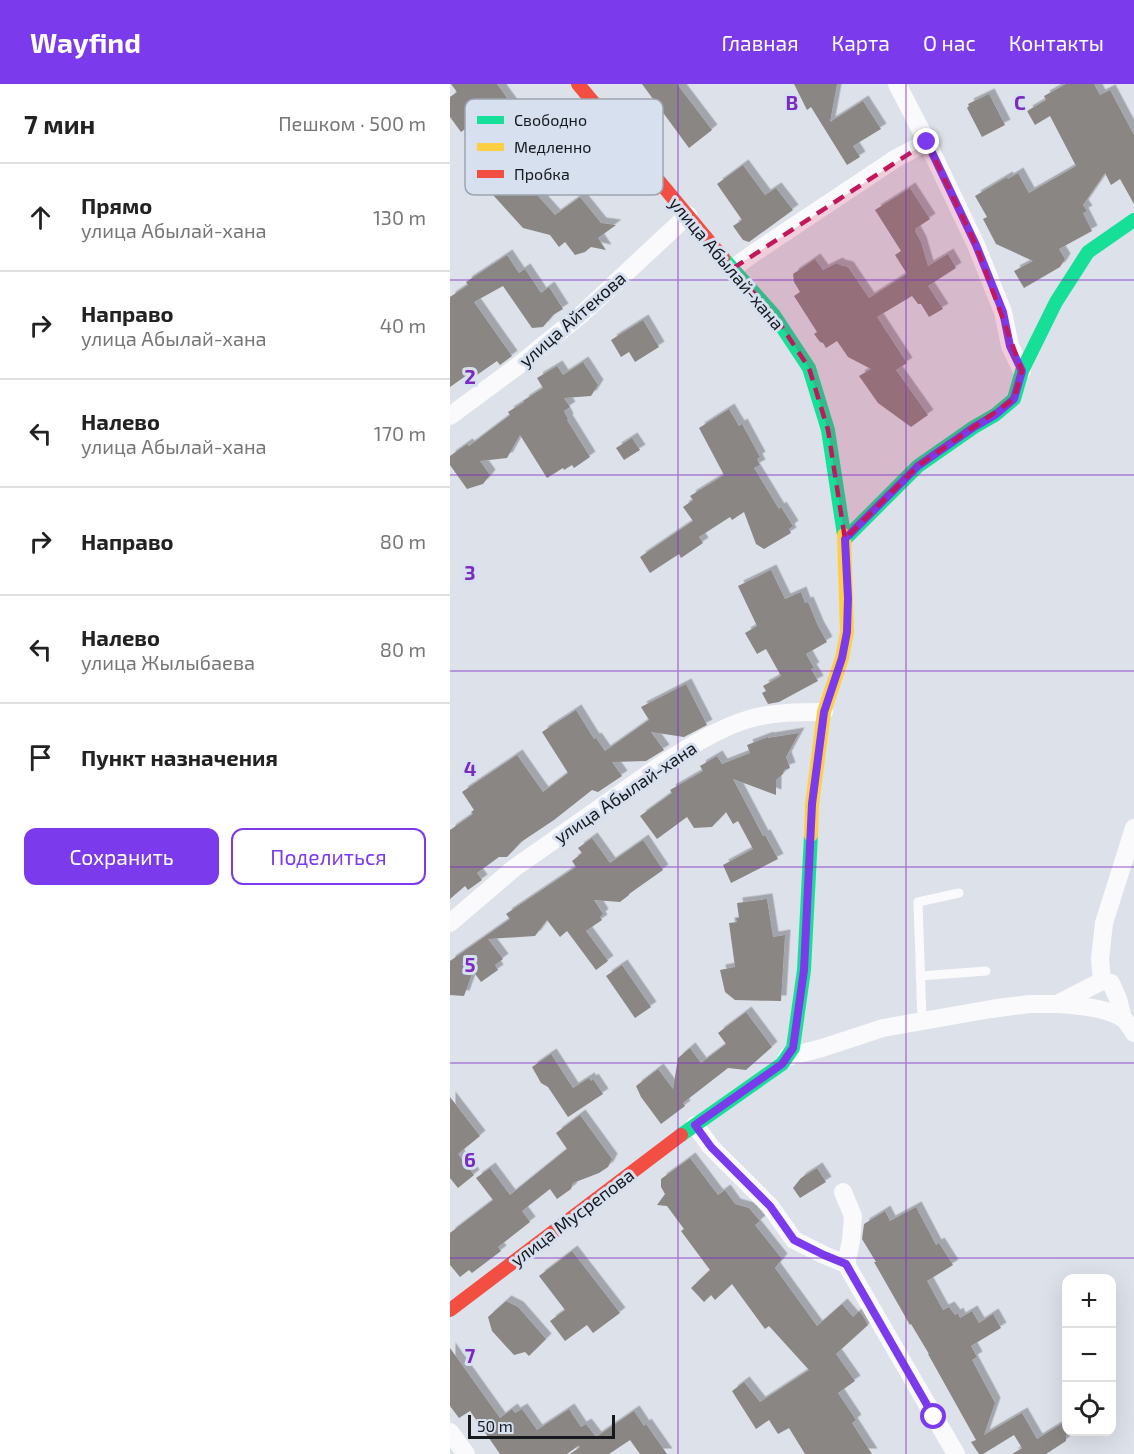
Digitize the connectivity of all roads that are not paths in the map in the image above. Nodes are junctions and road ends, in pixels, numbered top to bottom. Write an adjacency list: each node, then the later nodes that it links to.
1 (578, 84): 3 (street, улица Абылай-хана)
2 (897, 84): 4 (street)
3 (591, 99)
4 (927, 142): 8 (street); 9 (street)
5 (663, 185): 6 (street, улица Абылай-хана)
6 (688, 215): 8 (street, улица Абылай-хана); 10 (street, улица Айтекова)
7 (1134, 220): 9 (street)
8 (732, 270): 11 (street, улица Абылай-хана)
9 (1022, 371): 11 (street)
10 (450, 416)
11 (845, 539): 12 (street, улица Абылай-хана)
12 (824, 712): 15 (street, улица Абылай-хана); 22 (street, улица Абылай-хана)
13 (1134, 828): 18 (street)
14 (959, 893): 17 (lane)
15 (450, 923)
16 (986, 971): 17 (lane)
17 (920, 976): 20 (lane)
18 (1102, 981): 19 (street); 21 (street)
19 (1057, 1004): 20 (street); 21 (street)
20 (921, 1020): 22 (street)
21 (1129, 1026)
22 (787, 1057): 23 (street)
23 (695, 1125): 25 (street); 26 (street, улица Мусрепова)
24 (843, 1192): 25 (street)
25 (846, 1264): 29 (street)
26 (450, 1310)
27 (450, 1432): 28 (street)
28 (466, 1454)
29 (956, 1454)

